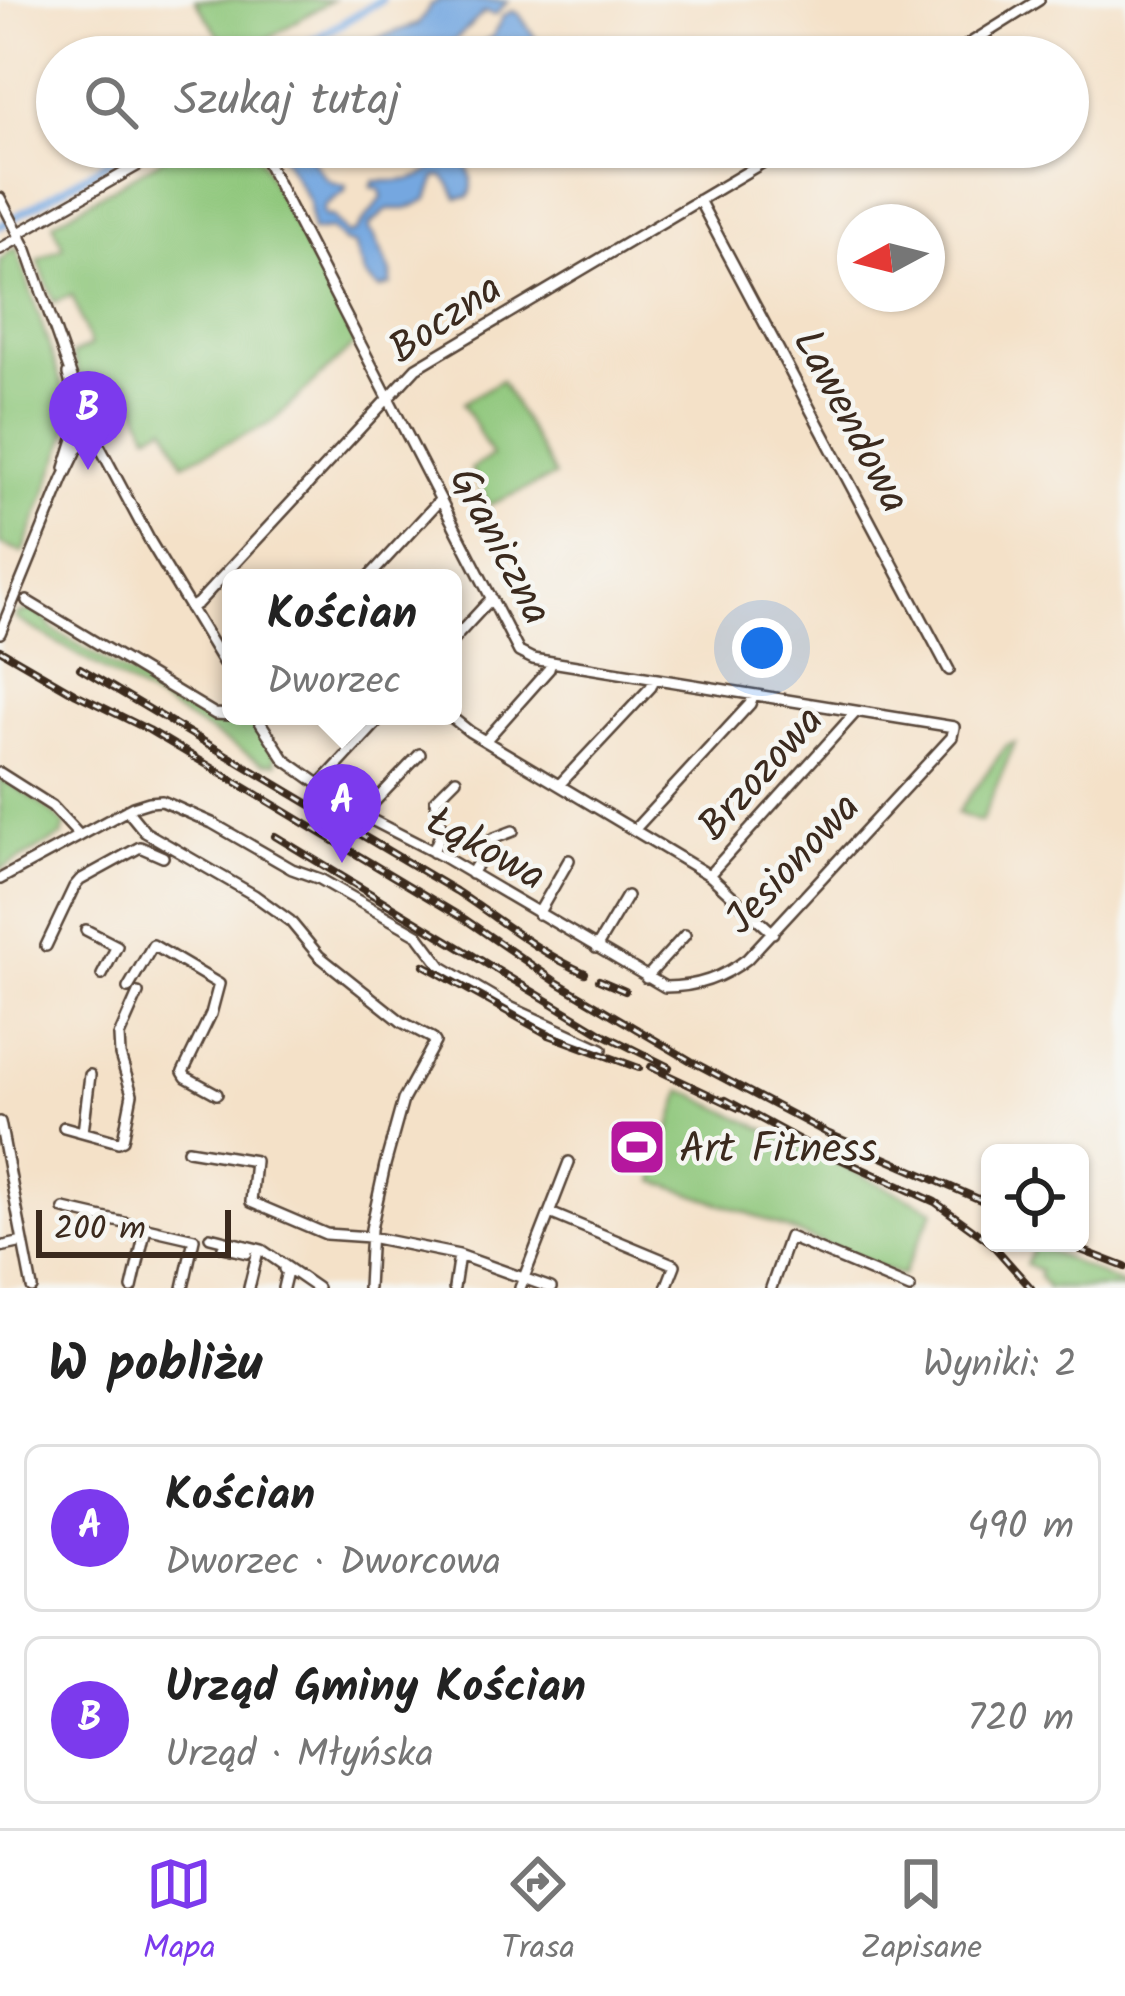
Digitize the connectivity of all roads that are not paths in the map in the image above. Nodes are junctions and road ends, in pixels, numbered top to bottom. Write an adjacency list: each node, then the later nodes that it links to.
1 (1039, 0): 2 (street)
2 (982, 36)
3 (134, 168): 8 (street)
4 (271, 168): 10 (street, Graniczna)
5 (753, 168): 6 (street, Boczna)
6 (699, 200): 10 (street, Boczna); 23 (street, Lawendowa)
7 (3, 202): 8 (street)
8 (19, 234): 9 (street); 11 (street)
9 (0, 249)
10 (387, 398): 12 (street, Graniczna); 13 (street, Boczna)
11 (84, 436): 18 (street); 20 (street)
12 (440, 500): 14 (street); 16 (street, Graniczna)
13 (229, 569)
14 (376, 569)
15 (222, 577): 18 (street, Boczna)
16 (491, 599): 19 (street); 22 (street, Graniczna)
17 (27, 601): 27 (street)
18 (190, 608): 21 (street)
19 (462, 630)
20 (0, 633)
21 (222, 660)
22 (551, 662): 24 (street, Graniczna); 32 (street)
23 (949, 670)
24 (654, 679): 25 (street, Graniczna); 37 (street)
25 (753, 696): 26 (street, Graniczna); 40 (street)
26 (856, 712): 31 (street, Graniczna); 47 (street, Brzozowa)
27 (222, 714)
28 (262, 725): 36 (street, Łąkowa)
29 (375, 725): 36 (street)
30 (462, 725): 32 (street)
31 (954, 727): 52 (street, Jesionowa)
32 (484, 741): 37 (street)
33 (420, 754): 39 (street)
34 (0, 773): 42 (street)
35 (455, 778): 43 (street)
36 (320, 783): 39 (street, Łąkowa)
37 (559, 785): 40 (street)
38 (127, 811): 42 (street); 58 (street); 70 (street)
39 (362, 815): 43 (street, Łąkowa)
40 (634, 830): 47 (street)
41 (513, 831): 46 (street)
42 (80, 836): 48 (street)
43 (433, 852): 46 (street, Łąkowa)
44 (163, 857): 54 (street)
45 (569, 860): 50 (street)
46 (471, 874): 50 (street, Łąkowa)
47 (710, 875): 52 (street)
48 (0, 879)
49 (627, 896): 55 (street)
50 (538, 914): 55 (street, Łąkowa)
51 (86, 930): 56 (street)
52 (773, 933): 57 (street, Jesionowa)
53 (685, 935): 57 (street)
54 (46, 946)
55 (596, 948): 57 (street, Łąkowa)
56 (102, 975)
57 (646, 978)
58 (602, 1049)
59 (90, 1075): 63 (street)
60 (217, 1094): 63 (street)
61 (0, 1122): 71 (street)
62 (64, 1127): 63 (street)
63 (83, 1132)
64 (188, 1150): 70 (street)
65 (569, 1162): 67 (street)
66 (64, 1209): 68 (street)
67 (550, 1213): 76 (street); 86 (street)
68 (146, 1228): 78 (street); 79 (street)
69 (210, 1237): 82 (street)
70 (370, 1237): 75 (street); 83 (street)
71 (23, 1242): 72 (street); 77 (street)
72 (0, 1247)
73 (223, 1247): 74 (street)
74 (256, 1255): 80 (street); 81 (street)
75 (459, 1255): 76 (street); 84 (street)
76 (522, 1282): 85 (street)
77 (32, 1288)
78 (132, 1288)
79 (183, 1288)
80 (249, 1288)
81 (283, 1288)
82 (317, 1288)
83 (368, 1288)
84 (454, 1288)
85 (551, 1288)
86 (666, 1288)
87 (771, 1288): 88 (street)
88 (910, 1288)

